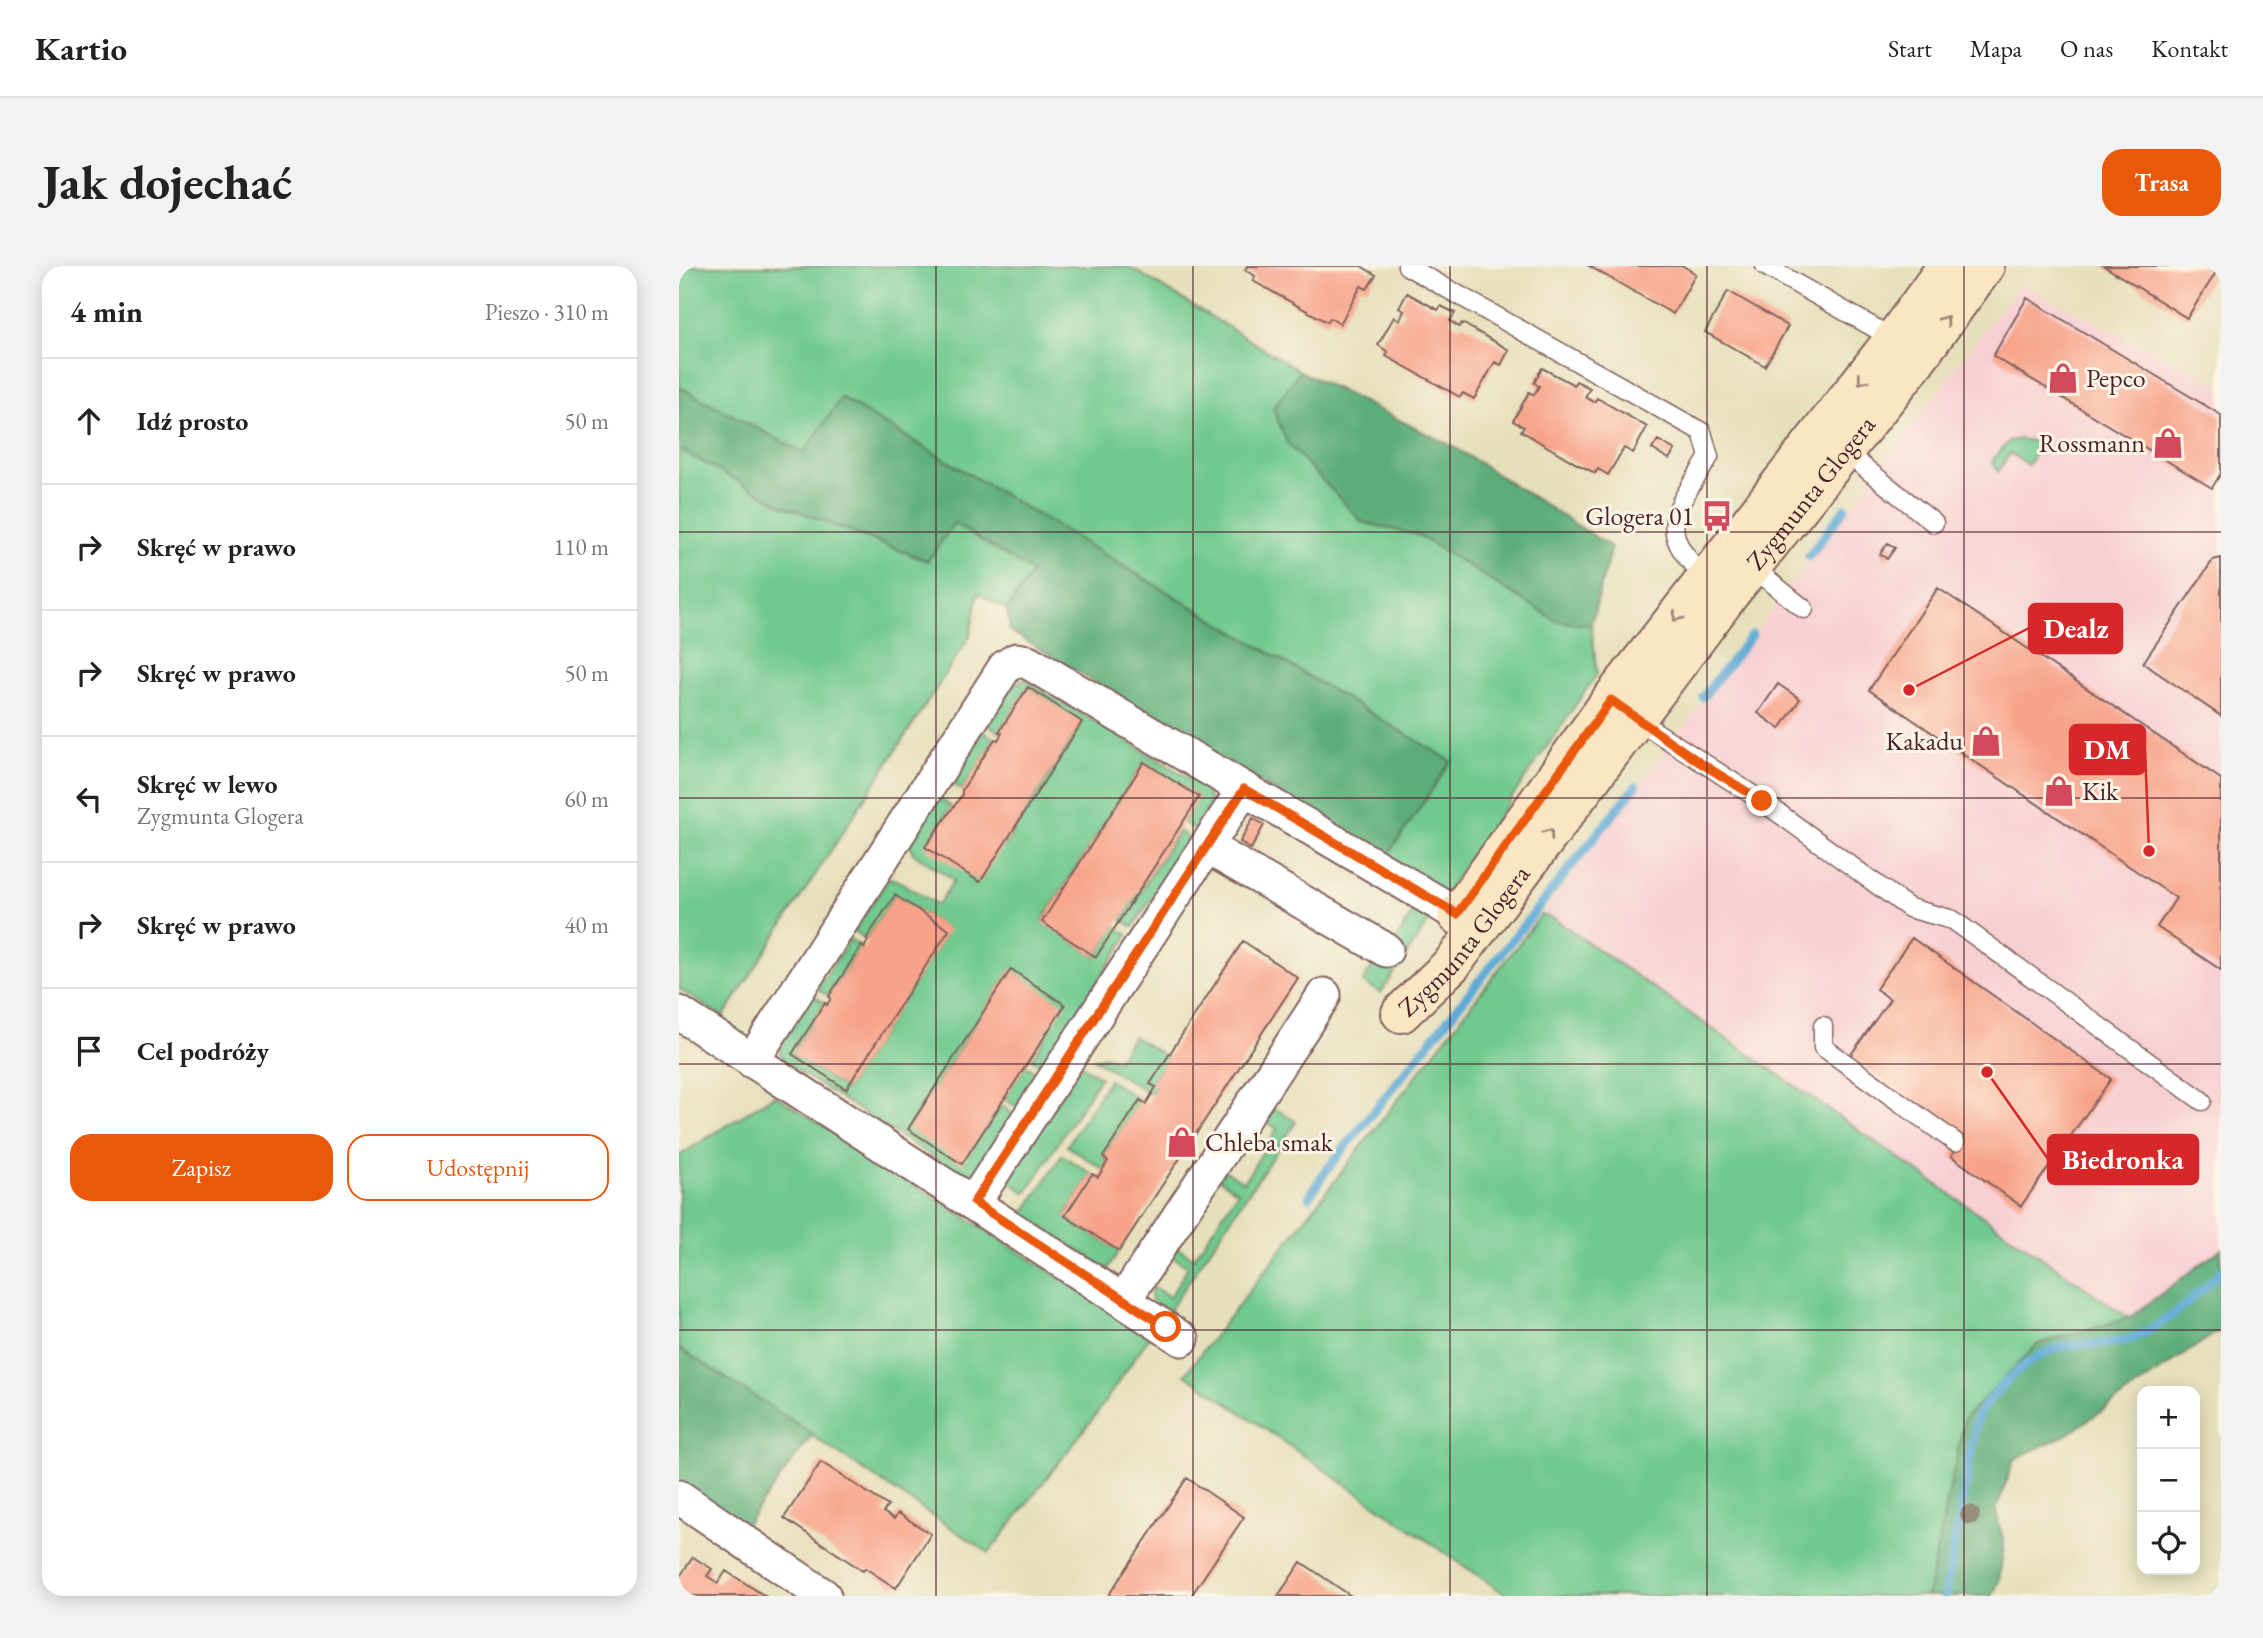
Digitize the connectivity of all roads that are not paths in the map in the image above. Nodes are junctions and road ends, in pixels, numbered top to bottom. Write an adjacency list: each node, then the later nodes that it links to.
1 (1407, 266): 9 (lane)
2 (1765, 266): 5 (lane)
3 (1947, 266): 5 (street, Zygmunta Glogera)
4 (1985, 266): 5 (street, Zygmunta Glogera, one-way to 4)
5 (1907, 347): 6 (street, Zygmunta Glogera)
6 (1832, 442): 7 (lane); 8 (street, Zygmunta Glogera)
7 (1934, 523)
8 (1741, 557): 9 (street, Zygmunta Glogera); 10 (lane)
9 (1717, 588): 11 (street, Zygmunta Glogera)
10 (1804, 609)
11 (1623, 710): 14 (street, Zygmunta Glogera); 14 (street, Zygmunta Glogera, one-way to 11); 20 (lane)
12 (1244, 789): 13 (street); 14 (street); 19 (street)
13 (1207, 847): 15 (street); 22 (street)
14 (1457, 914)
15 (1386, 950)
16 (1324, 995): 23 (street)
17 (679, 1013): 19 (street)
18 (1823, 1026): 21 (lane)
19 (752, 1060): 22 (street)
20 (2202, 1101)
21 (1955, 1142)
22 (974, 1202): 23 (street)
23 (1124, 1300): 24 (street)
24 (1182, 1339)
25 (679, 1497): 26 (street)
26 (824, 1596)

